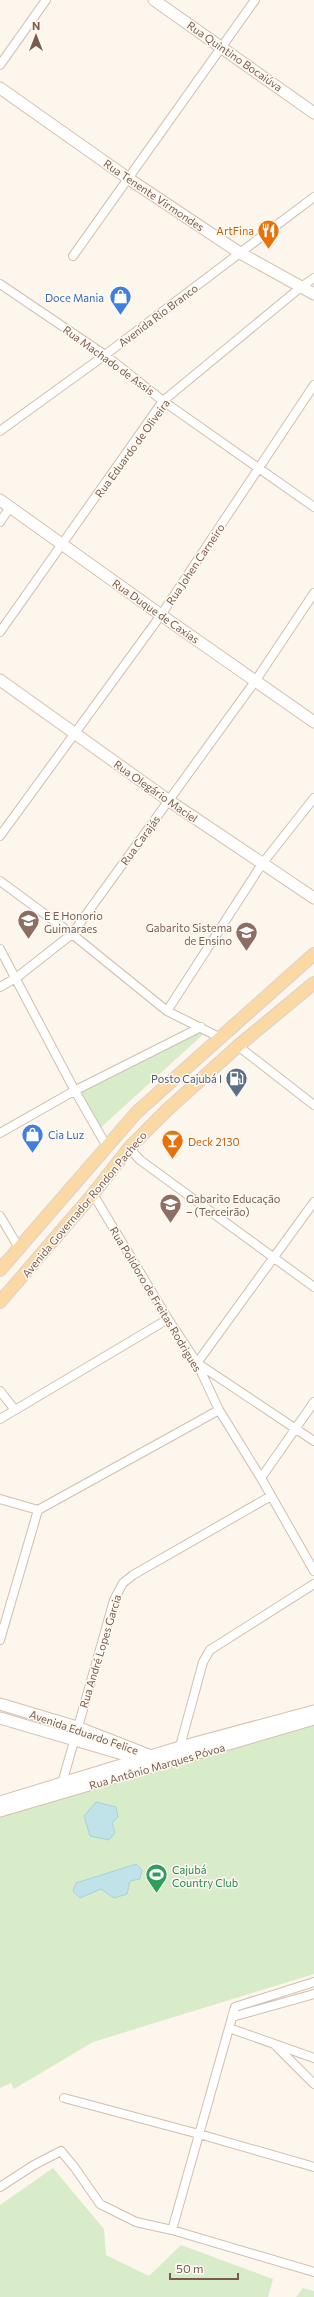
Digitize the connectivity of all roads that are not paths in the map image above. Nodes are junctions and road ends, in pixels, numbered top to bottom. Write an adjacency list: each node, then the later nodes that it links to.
1 (46, 0): 5 (street)
2 (154, 0): 4 (street, Rua Quintino Bocaiúva)
3 (255, 0): 4 (street)
4 (221, 46): 7 (street, Rua Quintino Bocaiúva); 8 (street)
5 (0, 65)
6 (0, 88): 8 (street, Rua Tenente Virmondes)
7 (314, 113)
8 (129, 179): 10 (street, Rua Tenente Virmondes); 11 (street)
9 (314, 197): 10 (street, Avenida Rio Branco)
10 (240, 253): 14 (street, Rua Tenente Virmondes); 16 (street, Avenida Rio Branco)
11 (73, 256)
12 (314, 278): 14 (street, Rua Eduardo de Oliveira)
13 (0, 284): 16 (street, Rua Machado de Assis)
14 (301, 286): 15 (street, Rua Tenente Virmondes); 18 (street, Rua Eduardo de Oliveira)
15 (314, 294)
16 (106, 355): 18 (street, Rua Machado de Assis); 19 (street, Avenida Rio Branco)
17 (314, 385): 20 (street, Rua Johen Carneiro)
18 (163, 400): 20 (street, Rua Machado de Assis); 25 (street, Rua Eduardo de Oliveira)
19 (0, 431)
20 (260, 468): 23 (street, Rua Machado de Assis); 27 (street, Rua Johen Carneiro)
21 (0, 500): 22 (street, Rua Duque de Caxias)
22 (10, 507): 24 (street); 25 (street, Rua Duque de Caxias)
23 (314, 507)
24 (0, 522)
25 (62, 545): 27 (street, Rua Duque de Caxias); 28 (street, Rua Eduardo de Oliveira)
26 (314, 593): 30 (street, Rua Carajás)
27 (161, 615): 30 (street, Rua Duque de Caxias); 32 (street, Rua Johen Carneiro)
28 (0, 632)
29 (0, 680): 32 (street, Rua Olegário Maciel)
30 (256, 680): 31 (street, Rua Duque de Caxias); 34 (street, Rua Carajás)
31 (314, 722)
32 (74, 734): 34 (street, Rua Olegário Maciel); 35 (street, Rua Johen Carneiro)
33 (314, 798): 36 (street)
34 (168, 800): 36 (street, Rua Olegário Maciel); 39 (street, Rua Carajás)
35 (0, 836)
36 (262, 864): 38 (street, Rua Olegário Maciel); 45 (street)
37 (0, 881): 39 (street)
38 (314, 898)
39 (72, 934): 42 (street, Rua Carajás); 45 (street)
40 (0, 949): 42 (street)
41 (314, 954): 47 (main road, Avenida Governador Rondon Pacheco)
42 (16, 978): 44 (street, Rua Carajás); 49 (street)
43 (314, 982): 48 (main road, Avenida Governador Rondon Pacheco)
44 (0, 987)
45 (167, 1011): 46 (street)
46 (201, 1027): 47 (street); 49 (street)
47 (221, 1038): 52 (main road, Avenida Governador Rondon Pacheco)
48 (238, 1046): 50 (street); 53 (main road, Avenida Governador Rondon Pacheco)
49 (74, 1090): 51 (street); 52 (street)
50 (314, 1106)
51 (0, 1133)
52 (106, 1145): 57 (main road, Avenida Governador Rondon Pacheco)
53 (129, 1148): 54 (main road, Avenida Governador Rondon Pacheco); 58 (street)
54 (93, 1194): 61 (main road, Avenida Governador Rondon Pacheco); 62 (street, Rua Polidoro de Freitas Rodrigues)
55 (314, 1202): 58 (street)
56 (0, 1216): 57 (street)
57 (19, 1248): 59 (main road, Avenida Governador Rondon Pacheco)
58 (274, 1259): 60 (street); 63 (street)
59 (0, 1270)
60 (314, 1287)
61 (0, 1302)
62 (168, 1319): 63 (street, Rua Polidoro de Freitas Rodrigues); 66 (street)
63 (198, 1364): 67 (street, Rua Polidoro de Freitas Rodrigues); 69 (street)
64 (0, 1391): 66 (street)
65 (314, 1402): 69 (street)
66 (15, 1410): 68 (street)
67 (218, 1410): 71 (street, Rua Polidoro de Freitas Rodrigues); 74 (street)
68 (0, 1419)
69 (296, 1428): 70 (street); 71 (street)
70 (314, 1441)
71 (261, 1478): 72 (street, Rua Polidoro de Freitas Rodrigues)
72 (271, 1496): 75 (street, Rua Polidoro de Freitas Rodrigues); 82 (street, Rua André Lopes Garcia)
73 (0, 1499): 74 (street)
74 (38, 1510): 77 (street)
75 (314, 1571)
76 (314, 1584): 84 (street)
77 (0, 1640)
78 (0, 1704): 82 (street, Avenida Eduardo Felice)
79 (314, 1712): 84 (street, Rua Antônio Marques Póvoa)
80 (0, 1718): 83 (street, Avenida Eduardo Felice)
81 (314, 1719): 86 (street, Rua Antônio Marques Póvoa)
82 (77, 1727): 83 (street, Rua André Lopes Garcia); 85 (street, Avenida Eduardo Felice)
83 (74, 1739): 85 (street, Avenida Eduardo Felice); 87 (street, Rua André Lopes Garcia)
84 (180, 1747): 85 (street, Rua Antônio Marques Póvoa); 86 (street)
85 (147, 1758): 86 (street, Avenida Eduardo Felice); 87 (street, Rua Antônio Marques Póvoa)
86 (166, 1763): 87 (street, Rua Antônio Marques Póvoa)
87 (61, 1789): 88 (street, Rua Antônio Marques Póvoa); 89 (street, Rua Antônio Marques Póvoa)
88 (0, 1802)
89 (0, 1811)
90 (314, 1982): 92 (street)
91 (314, 1994): 92 (street)
92 (232, 2017): 93 (street)
93 (228, 2028): 94 (street); 98 (street)
94 (274, 2044): 95 (street); 96 (street)
95 (314, 2058)
96 (314, 2084)
97 (64, 2098): 98 (street)
98 (199, 2134): 99 (street); 101 (street)
99 (314, 2167)
100 (0, 2187): 101 (street)
101 (172, 2230): 102 (street)
102 (314, 2272)

